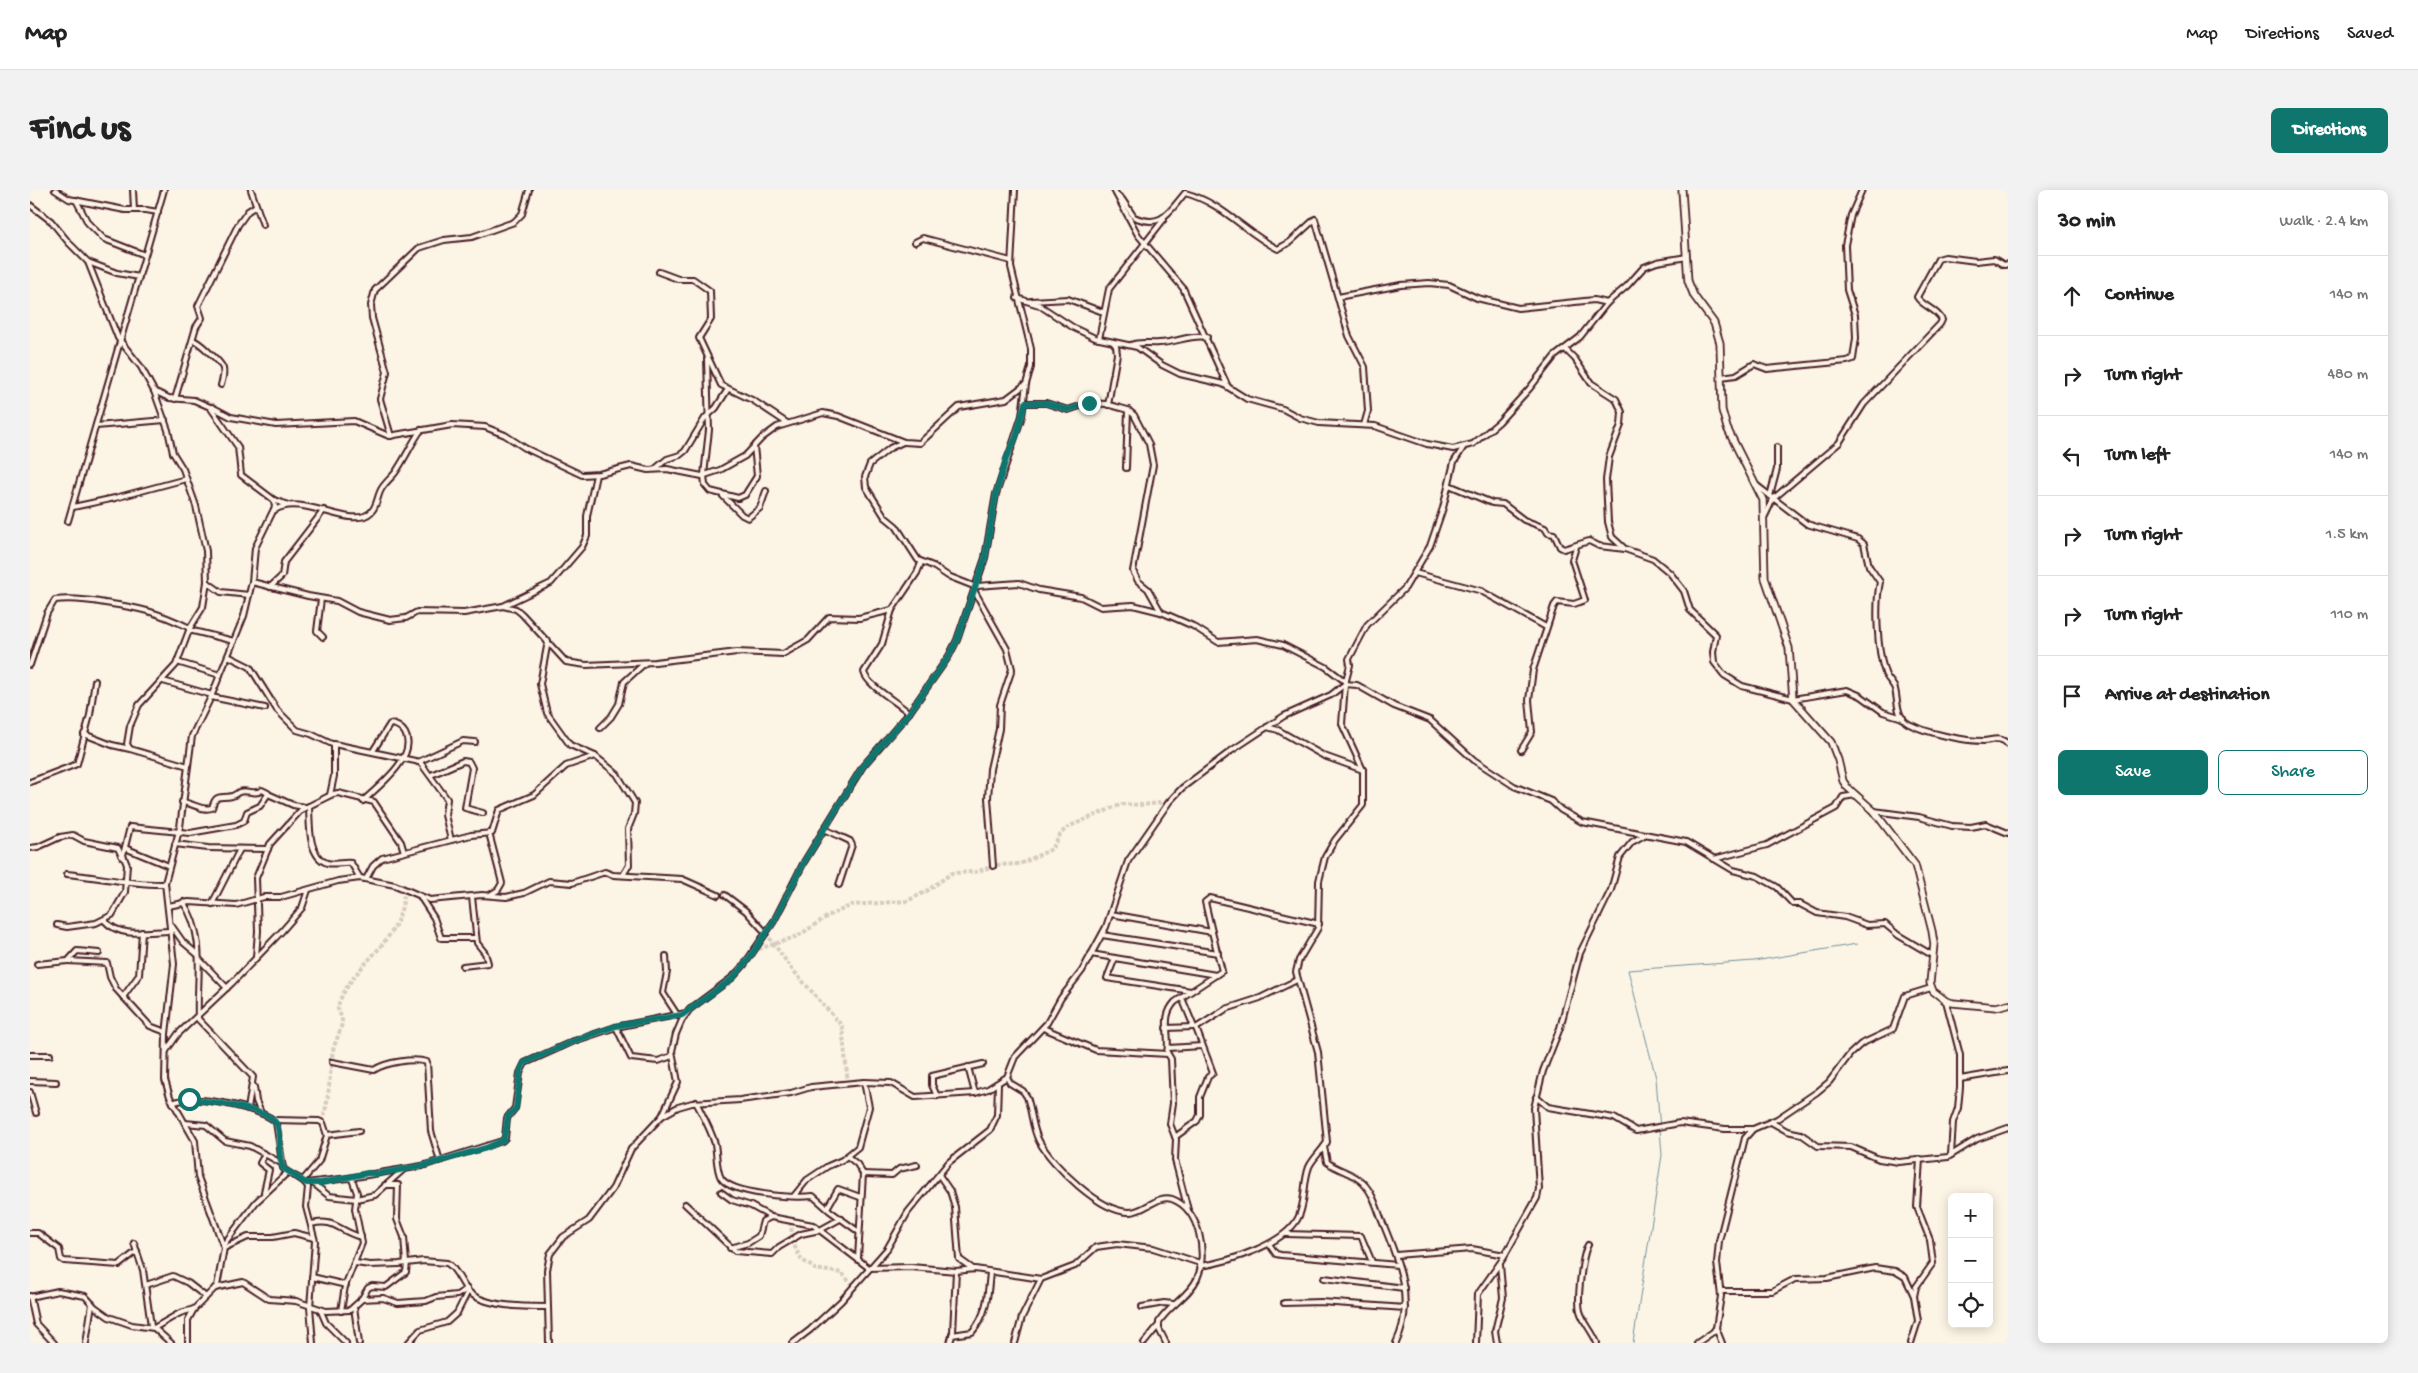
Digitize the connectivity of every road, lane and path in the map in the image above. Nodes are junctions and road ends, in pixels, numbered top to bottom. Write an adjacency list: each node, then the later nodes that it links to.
1 (55, 190): 11 (street)
2 (133, 190): 14 (street)
3 (164, 190): 15 (street)
4 (251, 190): 13 (street)
5 (529, 190): 59 (street)
6 (1015, 190): 22 (street)
7 (1114, 190): 10 (street)
8 (1682, 190): 21 (street)
9 (1862, 190): 42 (street)
10 (1117, 195): 16 (street); 19 (street)
11 (76, 200): 14 (street); 20 (street)
12 (30, 205): 23 (street)
13 (256, 206): 17 (street); 36 (street)
14 (134, 210): 15 (street)
15 (158, 212): 20 (street)
16 (1167, 216): 19 (street); 27 (street)
17 (263, 225)
18 (915, 242): 22 (street)
19 (1145, 243): 31 (street); 32 (street)
20 (145, 255): 26 (street)
21 (1687, 257): 30 (street); 42 (street)
22 (1011, 261): 28 (street)
23 (88, 262): 26 (street); 37 (street)
24 (2008, 264): 73 (street)
25 (659, 272): 41 (street)
26 (139, 277): 37 (street)
27 (1338, 297): 30 (street); 56 (street)
28 (1017, 298): 29 (street); 43 (street)
29 (1028, 301): 31 (street); 35 (street)
30 (1606, 302): 40 (street)
31 (1103, 312): 35 (street)
32 (1204, 330): 33 (street); 34 (street)
33 (1198, 336): 34 (street); 39 (street)
34 (1207, 337): 45 (street)
35 (1099, 339): 38 (street)
36 (193, 340): 44 (street); 48 (street)
37 (121, 342): 46 (street); 57 (street)
38 (1113, 342): 39 (street); 50 (street)
39 (1130, 345): 45 (street)
40 (1565, 348): 63 (street); 82 (street)
41 (706, 356): 47 (street); 53 (street)
42 (1720, 376): 69 (street)
43 (1026, 384): 49 (street); 60 (street)
44 (221, 385)
45 (1228, 386): 56 (street)
46 (154, 390): 48 (street); 54 (street)
47 (728, 390): 53 (street); 55 (street)
48 (175, 399): 51 (street)
49 (1025, 403): 50 (street); 88 (street)
50 (1108, 405): 52 (street)
51 (210, 406): 59 (street); 74 (street)
52 (1128, 410): 64 (street); 93 (street)
53 (707, 415): 65 (street); 67 (street)
54 (164, 420): 57 (street); 68 (street)
55 (787, 423): 60 (street); 61 (street)
56 (1364, 424): 63 (street)
57 (96, 426): 76 (street)
58 (421, 430): 59 (street); 66 (street); 78 (street)
59 (391, 436)
60 (904, 442): 83 (street)
61 (754, 446): 67 (street); 72 (street)
62 (1777, 447): 73 (street)
63 (1463, 448): 70 (street)
64 (1126, 468)
65 (655, 469): 66 (street); 67 (street)
66 (596, 475): 91 (street)
67 (704, 475): 72 (street)
68 (186, 479): 76 (street); 85 (street)
69 (1756, 485): 73 (street); 79 (street)
70 (1449, 486): 81 (street); 84 (street)
71 (766, 491): 72 (street)
72 (723, 496)
73 (1771, 498): 79 (street); 111 (street)
74 (274, 500): 75 (street); 77 (street)
75 (288, 505): 77 (street); 78 (street)
76 (73, 507): 80 (street)
77 (275, 510): 86 (street)
78 (324, 510): 87 (street)
79 (1764, 517): 108 (street)
80 (68, 521)
81 (1576, 547): 82 (street); 94 (street)
82 (1625, 549): 108 (street)
83 (921, 563): 88 (street); 92 (street)
84 (1415, 574): 94 (street); 106 (street)
85 (207, 582): 89 (street); 95 (street)
86 (252, 582): 87 (street); 89 (street)
87 (270, 586): 90 (street)
88 (976, 588): 93 (street); 110 (street); 151 (street)
89 (249, 595): 97 (street)
90 (321, 599): 91 (street); 96 (street)
91 (503, 606): 98 (street)
92 (892, 610): 101 (street); 110 (street)
93 (1161, 612): 106 (street)
94 (1546, 628): 119 (street)
95 (190, 629): 97 (street); 100 (street); 102 (street)
96 (323, 637)
97 (234, 641): 99 (street)
98 (548, 641): 101 (street); 121 (street)
99 (228, 656): 103 (street); 116 (street)
100 (177, 662): 103 (street); 105 (street)
101 (645, 662): 113 (street)
102 (30, 666)
103 (220, 675): 107 (street)
104 (95, 681): 114 (street)
105 (163, 681): 107 (street); 118 (street)
106 (1345, 684): 112 (street); 125 (street); 139 (street)
107 (212, 696): 109 (street); 124 (street)
108 (1793, 698): 111 (street); 130 (street)
109 (265, 708)
110 (909, 713): 136 (street)
111 (1903, 718): 117 (street)
112 (1267, 727): 125 (street); 169 (street)
113 (600, 728)
114 (84, 734): 118 (street); 127 (street)
115 (474, 742): 123 (street)
116 (334, 744): 120 (street); 129 (street)
117 (2008, 745)
118 (130, 749): 124 (street)
119 (1521, 750)
120 (373, 751): 122 (street); 122 (street)
121 (595, 756): 138 (street); 153 (street)
122 (404, 759): 123 (street); 131 (street)
123 (418, 762): 126 (street)
124 (188, 766): 132 (street)
125 (1363, 770): 171 (street)
126 (431, 776): 135 (street); 141 (street)
127 (30, 782)
128 (269, 794): 132 (street); 133 (street); 137 (street)
129 (330, 795): 131 (street); 133 (street)
130 (1856, 795): 134 (street); 149 (street)
131 (363, 801): 147 (street)
132 (182, 802): 137 (street)
133 (307, 807): 146 (street); 154 (street)
134 (1874, 811): 140 (street); 183 (street)
135 (483, 813)
136 (824, 829): 158 (street); 177 (street)
137 (179, 832): 142 (street); 144 (street)
138 (489, 833): 141 (street); 160 (street)
139 (1647, 833): 149 (street); 228 (street)
140 (2008, 833)
141 (451, 840): 147 (street)
142 (175, 844): 145 (street); 150 (street)
143 (30, 848): 148 (street)
144 (125, 848): 148 (street); 150 (street)
145 (240, 849): 146 (street); 167 (street)
146 (268, 849): 165 (street)
147 (404, 852): 155 (street)
148 (123, 858): 156 (street)
149 (1714, 858): 183 (street)
150 (169, 866): 157 (street)
151 (993, 866)
152 (67, 874): 156 (street)
153 (623, 875): 160 (street); 161 (street)
154 (360, 878): 155 (street); 159 (street)
155 (366, 878): 163 (street)
156 (125, 880): 157 (street); 170 (street)
157 (164, 884): 168 (street)
158 (839, 885)
159 (308, 890): 165 (street); 186 (street)
160 (490, 895): 164 (street)
161 (718, 895)
162 (725, 895): 177 (street)
163 (420, 896): 164 (street); 179 (street)
164 (472, 897): 179 (street)
165 (258, 899): 167 (street); 186 (street)
166 (183, 902): 167 (street); 168 (street); 185 (street)
167 (212, 904)
168 (168, 906): 173 (street)
169 (1111, 914): 176 (street); 178 (street)
170 (105, 921): 172 (street); 175 (street)
171 (1319, 924): 176 (street); 192 (street)
172 (57, 925)
173 (170, 925): 174 (street); 185 (street)
174 (171, 931): 175 (street); 207 (street)
175 (142, 932): 196 (street)
176 (1212, 932): 181 (street)
177 (766, 934): 200 (street)
178 (1102, 935): 181 (street); 182 (street)
179 (476, 938): 190 (street)
180 (99, 953): 188 (street)
181 (1218, 953): 191 (street)
182 (1091, 954): 187 (street); 205 (street)
183 (1932, 955): 194 (street)
184 (666, 956): 201 (street)
185 (198, 957): 193 (street); 202 (street)
186 (256, 957): 193 (street)
187 (1115, 958): 191 (street); 195 (street)
188 (68, 961): 189 (street); 196 (street)
189 (37, 964)
190 (463, 966)
191 (1216, 976): 195 (street)
192 (1297, 980): 204 (street); 243 (street)
193 (227, 988): 202 (street)
194 (1931, 988): 198 (street); 236 (street)
195 (1191, 991): 197 (street)
196 (123, 997): 207 (street)
197 (1182, 998): 204 (street); 206 (street)
198 (1946, 1001): 199 (street); 219 (street)
199 (2008, 1004)
200 (687, 1012): 201 (street); 213 (street)
201 (678, 1016): 203 (street)
202 (198, 1017): 210 (street); 222 (street)
203 (616, 1026): 213 (street); 248 (street)
204 (1195, 1027): 206 (street); 208 (street)
205 (1043, 1028): 209 (street); 218 (street)
206 (1166, 1028): 209 (street)
207 (166, 1032): 210 (street)
208 (1202, 1046): 209 (street); 242 (street)
209 (1167, 1050): 242 (street)
210 (164, 1053): 230 (street)
211 (30, 1055): 212 (street)
212 (50, 1055)
213 (672, 1056): 234 (street)
214 (332, 1062): 248 (street)
215 (983, 1064): 216 (street)
216 (968, 1067): 226 (street); 227 (street)
217 (2008, 1071): 219 (street)
218 (1007, 1077): 224 (street); 266 (street)
219 (1960, 1079): 245 (street)
220 (30, 1081): 221 (street)
221 (56, 1082)
222 (253, 1082): 231 (street); 233 (street)
223 (864, 1082): 227 (street); 229 (street); 246 (street)
224 (998, 1084): 226 (street); 254 (street)
225 (30, 1092): 232 (street)
226 (975, 1093): 227 (street)
227 (937, 1096)
228 (1536, 1097): 239 (street); 283 (street)
229 (696, 1102): 234 (street); 261 (street)
230 (174, 1103): 231 (street); 237 (street)
231 (248, 1109): 233 (street)
232 (36, 1113)
233 (261, 1113): 235 (street)
234 (662, 1116): 313 (street)
235 (274, 1120): 241 (street); 249 (street)
236 (1771, 1122): 239 (street); 247 (street)
237 (185, 1124): 244 (street); 279 (street)
238 (2008, 1128): 245 (street)
239 (1753, 1129): 303 (street)
240 (359, 1131): 241 (street)
241 (328, 1135): 256 (street)
242 (1175, 1137): 266 (street)
243 (1324, 1147): 273 (street); 282 (street)
244 (265, 1154): 249 (street); 260 (street)
245 (1951, 1155): 247 (street)
246 (847, 1156): 253 (street); 261 (street)
247 (1920, 1159): 305 (street)
248 (440, 1160): 251 (street)
249 (281, 1163): 252 (street)
250 (917, 1165): 253 (street)
251 (404, 1168): 255 (street); 258 (street)
252 (287, 1172): 256 (street); 260 (street)
253 (863, 1174): 262 (street)
254 (939, 1175): 291 (street); 292 (street)
255 (349, 1178): 257 (street); 263 (street)
256 (305, 1182): 257 (street); 269 (street)
257 (313, 1183): 263 (street)
258 (385, 1185): 263 (street); 287 (street)
259 (721, 1192): 267 (street)
260 (263, 1195): 279 (street)
261 (794, 1196): 265 (street)
262 (860, 1197): 265 (street); 272 (street)
263 (356, 1199): 274 (street)
264 (685, 1204): 280 (street)
265 (827, 1208): 268 (street)
266 (1188, 1210): 289 (street)
267 (771, 1217): 270 (street); 280 (street)
268 (840, 1219): 270 (street); 272 (street)
269 (311, 1224): 274 (street); 275 (street)
270 (820, 1230): 280 (street); 284 (street)
271 (30, 1232): 281 (street)
272 (859, 1232): 284 (street)
273 (1286, 1234): 277 (street); 286 (street)
274 (361, 1237): 285 (street)
275 (314, 1238): 279 (street); 295 (street)
276 (134, 1243): 281 (street)
277 (1269, 1244): 286 (street); 289 (street)
278 (1588, 1245): 340 (street)
279 (224, 1246): 300 (street)
280 (730, 1248)
281 (137, 1251): 298 (street)
282 (1396, 1255): 283 (street); 290 (street)
283 (1505, 1255): 288 (street)
284 (858, 1258): 291 (street)
285 (355, 1262): 287 (street); 299 (street)
286 (1372, 1262): 290 (street)
287 (407, 1263): 302 (street); 307 (street)
288 (1500, 1264): 338 (street); 339 (street)
289 (1200, 1265): 297 (street); 310 (street)
290 (1398, 1265): 301 (street)
291 (869, 1268): 293 (street); 332 (street)
292 (975, 1269): 293 (street); 294 (street)
293 (956, 1271): 322 (street)
294 (990, 1272): 297 (street); 322 (street)
295 (312, 1277): 299 (street); 311 (street)
296 (1324, 1278): 301 (street)
297 (1041, 1279): 334 (street)
298 (146, 1285): 306 (street); 320 (street)
299 (346, 1285): 318 (street)
300 (215, 1288): 306 (street); 311 (street)
301 (1404, 1288): 315 (street)
302 (468, 1290): 307 (street); 313 (street); 330 (street)
303 (1720, 1291): 305 (street); 321 (street)
304 (30, 1296): 309 (street); 323 (street)
305 (1914, 1296): 343 (street)
306 (206, 1297): 316 (street)
307 (362, 1300): 312 (street)
308 (1284, 1303): 315 (street)
309 (92, 1304): 320 (street); 324 (street)
310 (1173, 1304): 314 (street); 319 (street)
311 (310, 1307): 317 (street); 327 (street)
312 (354, 1307): 318 (street); 329 (street)
313 (547, 1307): 331 (street)
314 (1142, 1307)
315 (1405, 1308): 337 (street)
316 (194, 1309): 320 (street); 326 (street)
317 (320, 1309): 318 (street); 328 (street)
318 (340, 1311)
319 (1158, 1326): 335 (street); 336 (street)
320 (153, 1327): 325 (street)
321 (1716, 1328): 341 (street); 342 (street)
322 (952, 1335): 333 (street)
323 (54, 1343)
324 (86, 1343)
325 (170, 1343)
326 (188, 1343)
327 (313, 1343)
328 (346, 1343)
329 (359, 1343)
330 (408, 1343)
331 (549, 1343)
332 (793, 1343)
333 (950, 1343)
334 (1015, 1343)
335 (1144, 1343)
336 (1166, 1343)
337 (1396, 1343)
338 (1476, 1343)
339 (1497, 1343)
340 (1597, 1343)
341 (1697, 1343)
342 (1722, 1343)
343 (1910, 1343)

